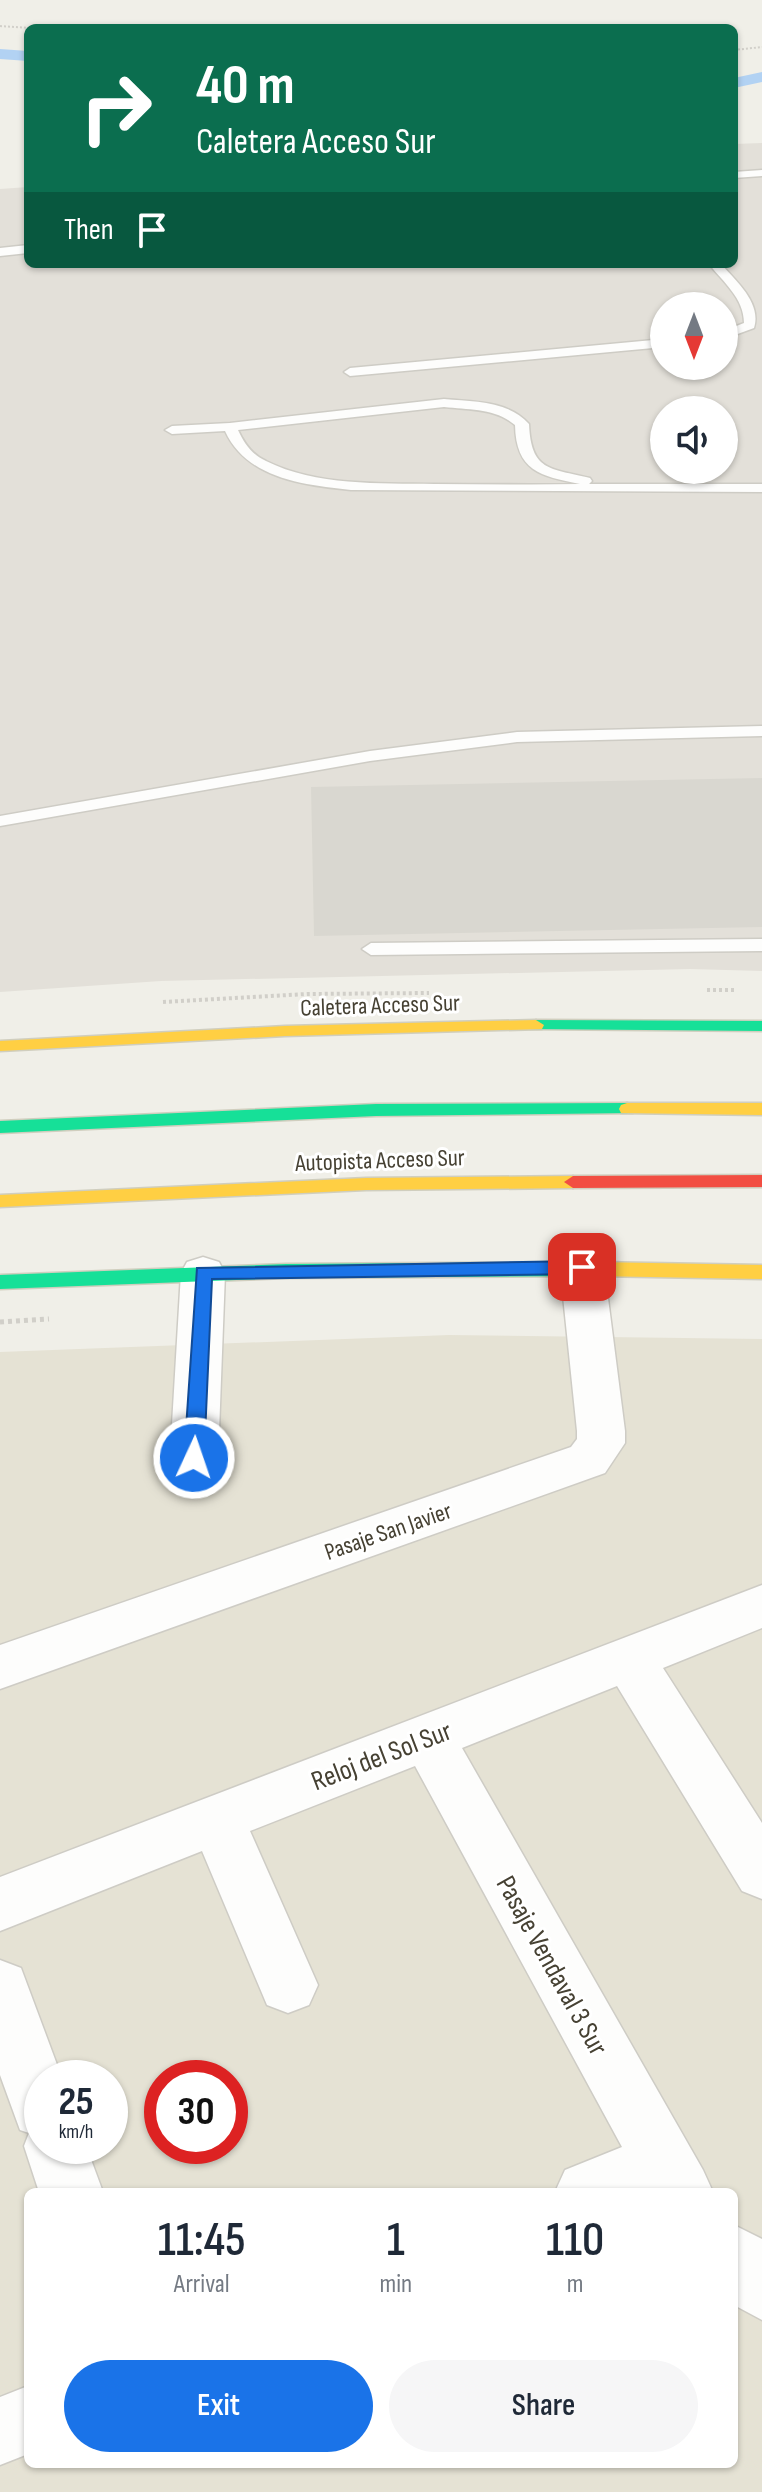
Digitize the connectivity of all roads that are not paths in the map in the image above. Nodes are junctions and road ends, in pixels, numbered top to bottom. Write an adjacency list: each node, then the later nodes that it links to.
1 (762, 173): 2 (lane)
2 (738, 175)
3 (24, 249): 4 (lane)
4 (0, 252)
5 (718, 268): 7 (lane)
6 (738, 292): 8 (lane)
7 (738, 292)
8 (738, 330)
9 (650, 344): 10 (lane)
10 (350, 372)
11 (230, 427): 12 (lane); 14 (lane); 14 (lane)
12 (172, 430)
13 (762, 488): 14 (lane)
14 (625, 489)
15 (762, 731): 16 (lane)
16 (0, 821)
17 (762, 945): 18 (lane)
18 (371, 949)
19 (762, 1026): 20 (main road, Caletera Acceso Sur)
20 (0, 1046)
21 (762, 1109): 22 (main road, Autopista Acceso Sur)
22 (0, 1127)
23 (762, 1181): 24 (main road, Autopista Acceso Sur)
24 (0, 1201)
25 (582, 1267): 26 (main road); 27 (main road); 32 (street, Pasaje San Javier)
26 (762, 1272)
27 (203, 1273): 28 (main road); 29 (street)
28 (0, 1282)
29 (194, 1458)
30 (762, 1606): 31 (street, Reloj del Sol Sur)
31 (628, 1658): 33 (street, Reloj del Sol Sur); 35 (street)
32 (0, 1667)
33 (427, 1737): 34 (street, Reloj del Sol Sur); 41 (street, Pasaje Vendaval 3 Sur)
34 (217, 1819): 36 (street, Reloj del Sol Sur); 37 (street)
35 (762, 1873)
36 (0, 1904)
37 (288, 1985)
38 (0, 1988): 39 (street)
39 (25, 2060)
40 (61, 2164): 42 (street)
41 (671, 2177): 43 (street)
42 (70, 2188)
43 (609, 2188)
44 (738, 2261): 45 (street)
45 (762, 2287)
46 (24, 2422): 47 (street)
47 (0, 2431)

